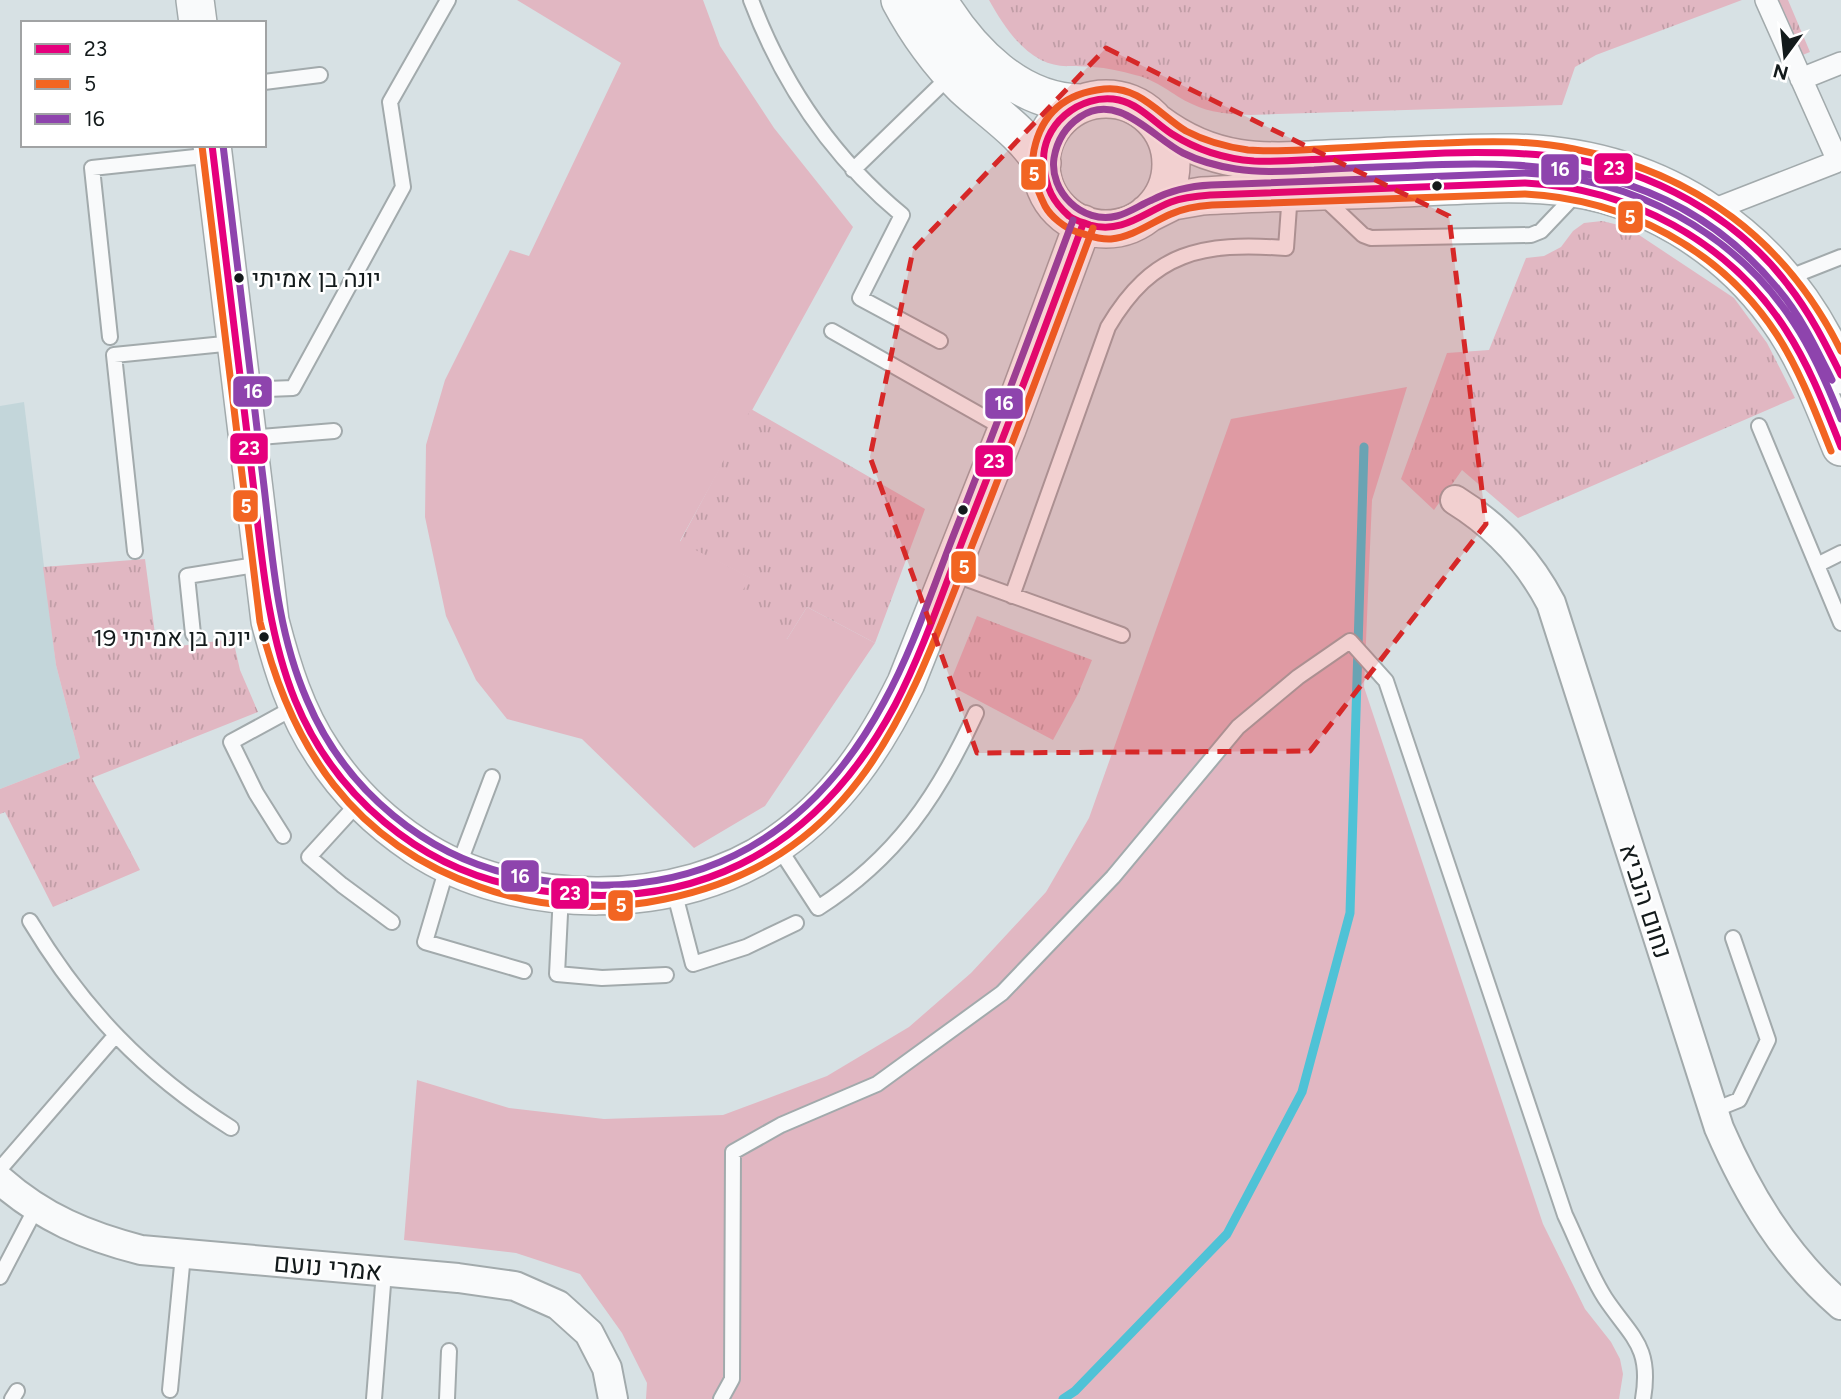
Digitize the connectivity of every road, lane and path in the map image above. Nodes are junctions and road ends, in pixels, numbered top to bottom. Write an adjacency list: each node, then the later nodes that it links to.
1 (195, 0): 7 (street)
2 (448, 0): 31 (lane)
3 (751, 0): 18 (lane)
4 (900, 0): 9 (street)
5 (938, 0): 13 (street)
6 (1766, 0): 11 (street)
7 (198, 21)
8 (1841, 63): 11 (street)
9 (952, 74): 17 (street); 18 (lane)
10 (320, 75): 12 (lane)
11 (1801, 79): 16 (street)
12 (266, 82)
13 (1083, 103): 14 (street); 17 (street)
14 (1157, 123): 21 (street); 22 (street)
15 (213, 150): 27 (lane); 29 (street)
16 (1839, 160): 21 (street)
17 (1042, 163): 23 (street)
18 (853, 170): 28 (lane)
19 (1581, 189): 20 (street); 20 (lane); 36 (street)
20 (1303, 192): 22 (street); 43 (lane)
21 (1710, 211): 25 (street)
22 (1147, 214): 23 (street)
23 (1083, 224): 33 (street)
24 (1841, 257): 25 (lane)
25 (1784, 279): 30 (street)
26 (832, 331): 33 (lane)
27 (110, 337)
28 (940, 341)
29 (236, 343): 31 (street); 38 (lane)
30 (1841, 374)
31 (241, 390): 35 (street)
32 (1759, 426): 41 (lane)
33 (1007, 429): 42 (street)
34 (334, 431): 35 (lane)
35 (247, 438): 40 (street)
36 (1841, 447)
37 (1455, 500): 63 (street, נחום הנביא)
38 (135, 551)
39 (1841, 553): 41 (lane)
40 (261, 564): 45 (lane); 47 (street)
41 (1817, 565): 44 (lane)
42 (950, 573): 43 (lane); 52 (street)
43 (1012, 596): 46 (lane)
44 (1841, 622)
45 (193, 634)
46 (1122, 635)
47 (297, 706): 50 (street); 51 (lane)
48 (976, 713): 52 (lane)
49 (492, 777): 53 (lane)
50 (360, 800): 53 (street); 57 (lane)
51 (283, 836)
52 (777, 845): 54 (street)
53 (453, 866): 55 (street); 60 (lane)
54 (673, 887): 55 (street); 58 (lane)
55 (561, 894): 61 (lane)
56 (30, 921): 62 (lane)
57 (392, 922)
58 (796, 923)
59 (1732, 938): 63 (lane)
60 (524, 971)
61 (666, 975)
62 (115, 1036): 64 (lane); 65 (lane)
63 (1714, 1110): 71 (street, נחום הנביא)
64 (231, 1128)
65 (0, 1169)
66 (0, 1180): 67 (street, אמרי נועם)
67 (36, 1208): 68 (street, אמרי נועם); 70 (lane)
68 (183, 1255): 69 (street, אמרי נועם); 73 (lane)
69 (384, 1272): 74 (lane); 76 (street, אמרי נועם)
70 (0, 1277)
71 (1841, 1305)
72 (449, 1351): 75 (lane)
73 (170, 1390)
74 (374, 1399)
75 (447, 1399)
76 (613, 1399)
77 (721, 1399): 78 (lane)
78 (1643, 1399)

